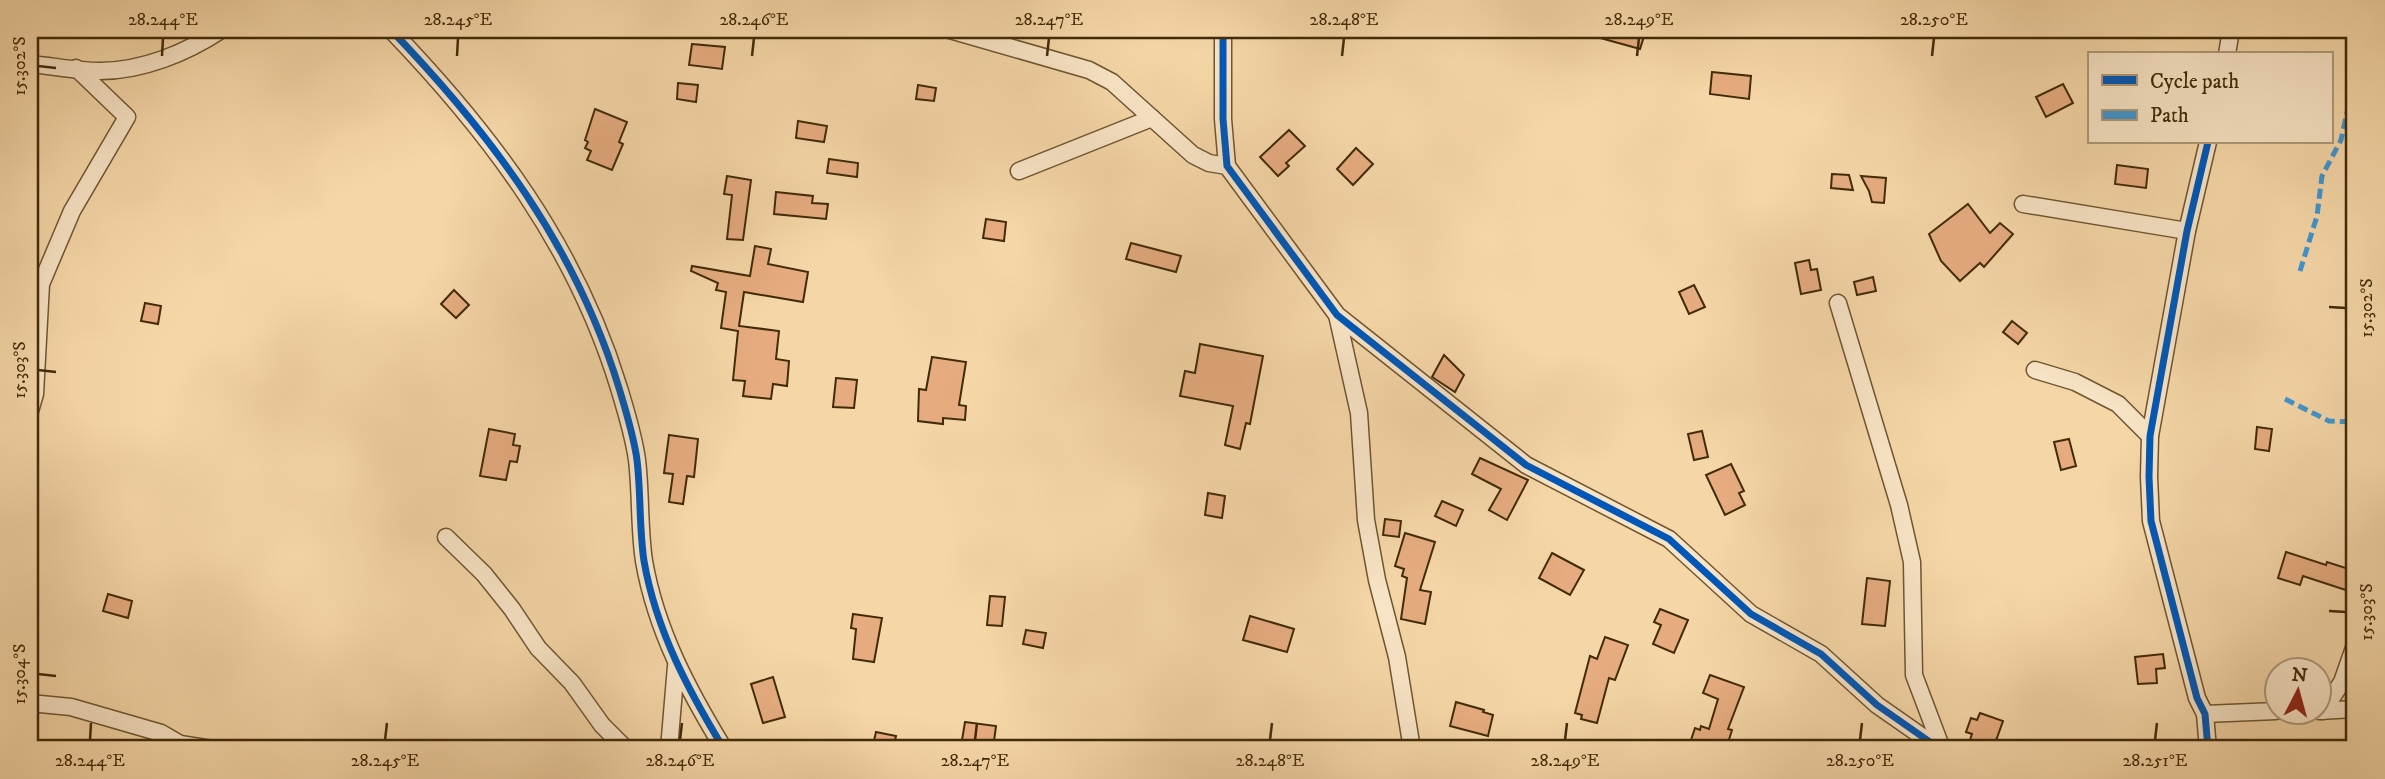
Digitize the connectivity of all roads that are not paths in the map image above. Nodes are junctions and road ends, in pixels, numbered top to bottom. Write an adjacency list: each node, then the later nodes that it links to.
1 (221, 30): 8 (street)
2 (391, 30): 22 (street)
3 (950, 30): 9 (street)
4 (1223, 30): 11 (street)
5 (2231, 30): 6 (street)
6 (2227, 52)
7 (30, 64): 8 (street)
8 (76, 68): 18 (street)
9 (1152, 117): 11 (street); 12 (street)
10 (2208, 144): 14 (street)
11 (1227, 166): 16 (street)
12 (1019, 171)
13 (2023, 205): 14 (street)
14 (2187, 232): 19 (street)
15 (1838, 303): 34 (street)
16 (1337, 315): 33 (street); 34 (street)
17 (2035, 370): 19 (street)
18 (30, 411)
19 (2150, 436): 28 (street)
20 (446, 537): 30 (street)
21 (2355, 645): 23 (street)
22 (676, 666): 31 (street); 32 (street)
23 (2332, 696)
24 (30, 704): 29 (street)
25 (2355, 709): 26 (street)
26 (2332, 710)
27 (2262, 712): 28 (street)
28 (2205, 714): 35 (street)
29 (212, 749)
30 (626, 749)
31 (668, 749)
32 (724, 749)
33 (1412, 749)
34 (1941, 749)
35 (2208, 749)

